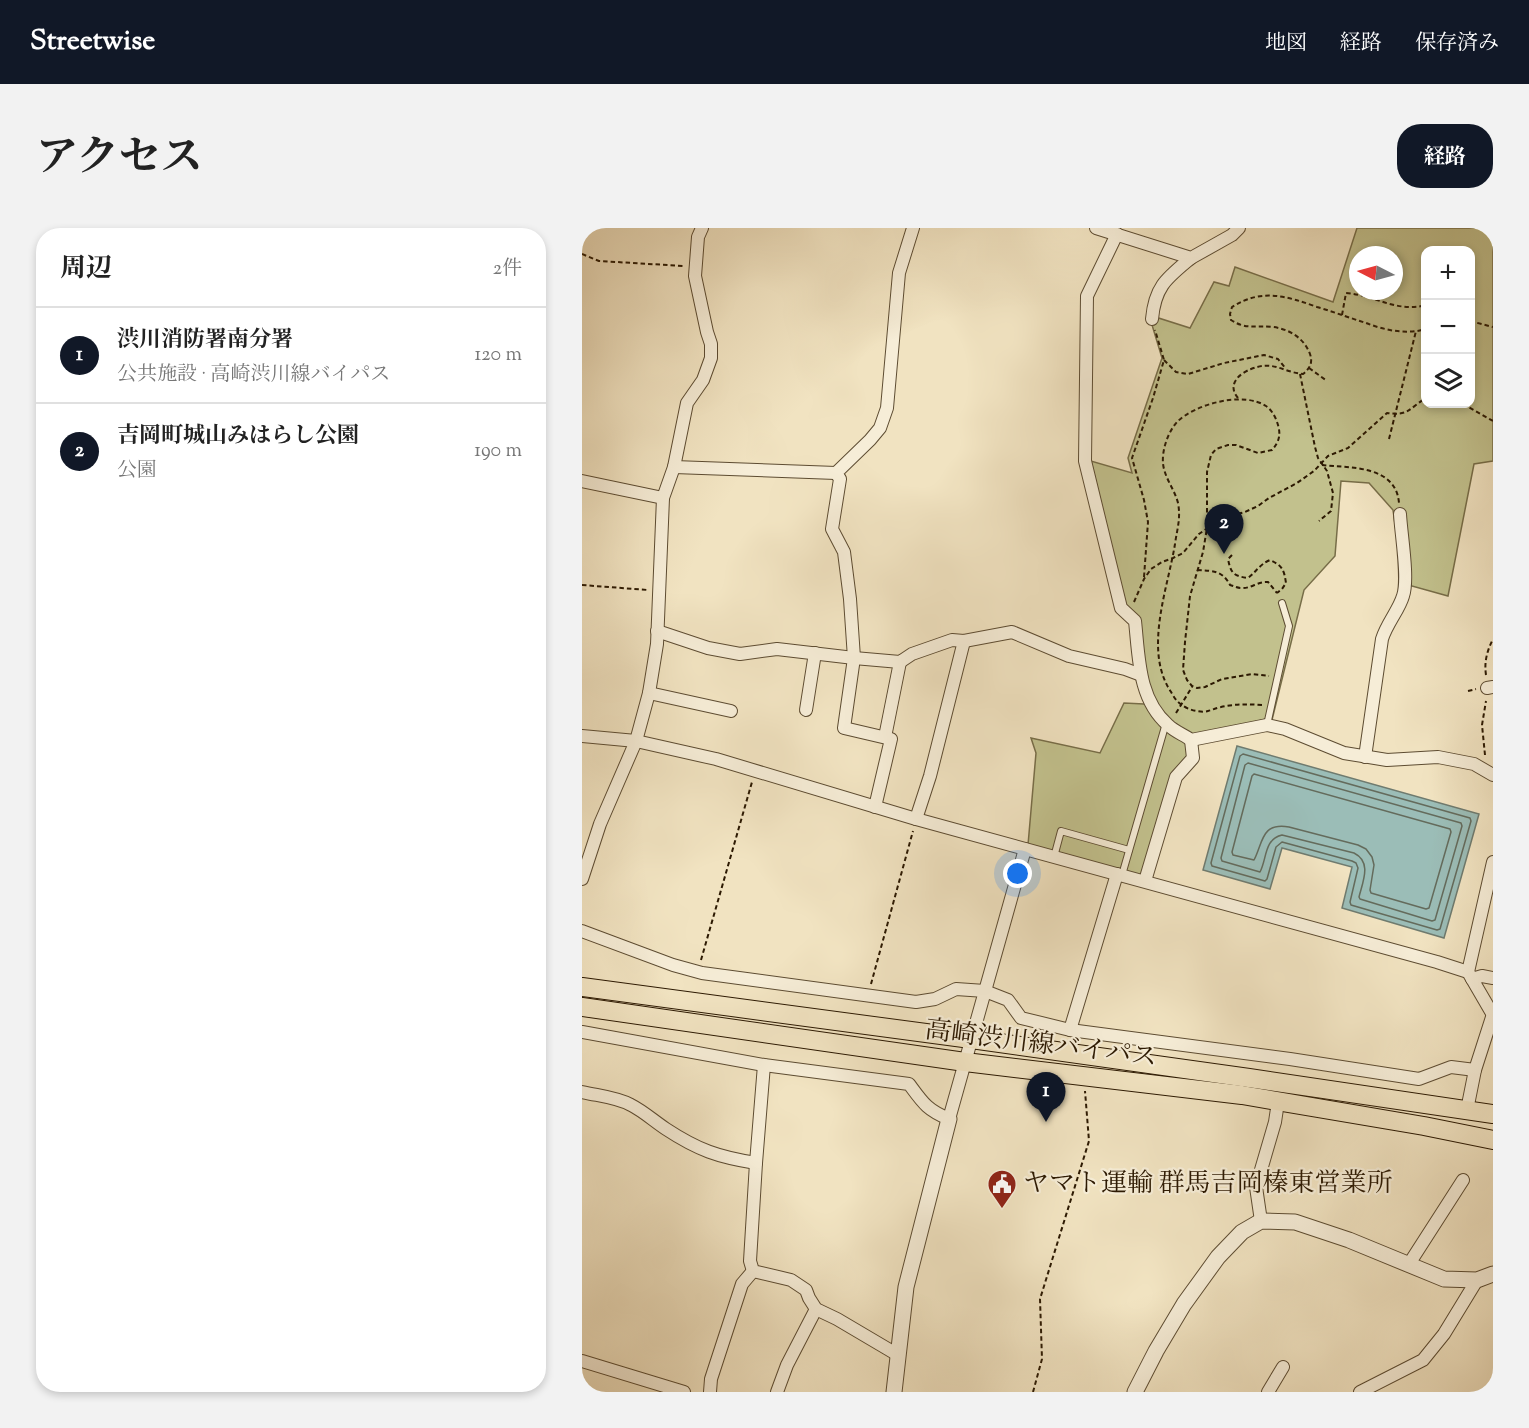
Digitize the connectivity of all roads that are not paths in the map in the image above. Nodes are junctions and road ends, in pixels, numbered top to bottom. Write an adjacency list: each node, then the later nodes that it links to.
1 (702, 228): 8 (street)
2 (913, 228): 9 (street)
3 (1096, 228): 5 (street)
4 (1239, 228): 6 (street)
5 (1117, 234): 6 (street); 19 (street)
6 (1191, 258): 7 (street)
7 (1152, 319)
8 (675, 467): 9 (street); 11 (street)
9 (836, 473): 17 (street)
10 (582, 481): 11 (street)
11 (663, 498): 14 (street)
12 (1400, 514): 29 (street)
13 (1282, 603): 24 (lane)
14 (657, 631): 16 (street); 20 (street)
15 (964, 640): 18 (street); 19 (street); 32 (street)
16 (815, 653): 17 (street); 21 (street)
17 (854, 658): 18 (street); 26 (street)
18 (900, 662): 26 (street)
19 (1141, 675): 23 (street)
20 (649, 693): 22 (street); 28 (street)
21 (806, 710)
22 (731, 711)
23 (1167, 724): 27 (street); 34 (lane)
24 (1266, 725): 27 (street); 29 (street)
25 (582, 736): 28 (street)
26 (885, 737): 31 (street)
27 (1191, 740): 39 (street)
28 (636, 741): 31 (street); 38 (street)
29 (1365, 757): 30 (street)
30 (1492, 775)
31 (875, 807): 32 (street)
32 (916, 819): 33 (street)
33 (1025, 849): 35 (street); 44 (street)
34 (1129, 850): 35 (lane); 37 (lane)
35 (1054, 857): 37 (street)
36 (1493, 862): 41 (street)
37 (1120, 874): 39 (street); 47 (street)
38 (582, 879)
39 (1145, 881): 41 (street)
40 (582, 931): 44 (street)
41 (1470, 975): 42 (street); 46 (street)
42 (1493, 978)
43 (582, 987): 49 (main road, 高崎渋川線バイパス)
44 (985, 991): 47 (street); 49 (street)
45 (582, 1007): 50 (main road, 高崎渋川線バイパス)
46 (1493, 1015): 52 (street)
47 (1071, 1030): 52 (street)
48 (582, 1032): 51 (street)
49 (971, 1039): 50 (street); 55 (main road, 高崎渋川線バイパス)
50 (965, 1062): 54 (main road, 高崎渋川線バイパス); 57 (street)
51 (764, 1065): 57 (street); 59 (street)
52 (1475, 1070): 55 (street)
53 (582, 1092): 59 (street)
54 (1278, 1102): 58 (main road, 高崎渋川線バイパス); 61 (street)
55 (1467, 1110): 56 (main road, 高崎渋川線バイパス)
56 (1493, 1114)
57 (949, 1119): 67 (street)
58 (1493, 1140)
59 (756, 1163): 63 (street)
60 (1463, 1180): 62 (street)
61 (1262, 1221): 62 (street); 74 (street)
62 (1408, 1264): 65 (street)
63 (753, 1271): 66 (street); 71 (street)
64 (1493, 1274): 65 (street)
65 (1477, 1280): 76 (street)
66 (816, 1309): 67 (street); 72 (street)
67 (898, 1355): 73 (street)
68 (582, 1361): 70 (street)
69 (1283, 1367): 75 (street)
70 (684, 1392)
71 (710, 1392)
72 (777, 1392)
73 (894, 1392)
74 (1135, 1392)
75 (1268, 1392)
76 (1360, 1392)

